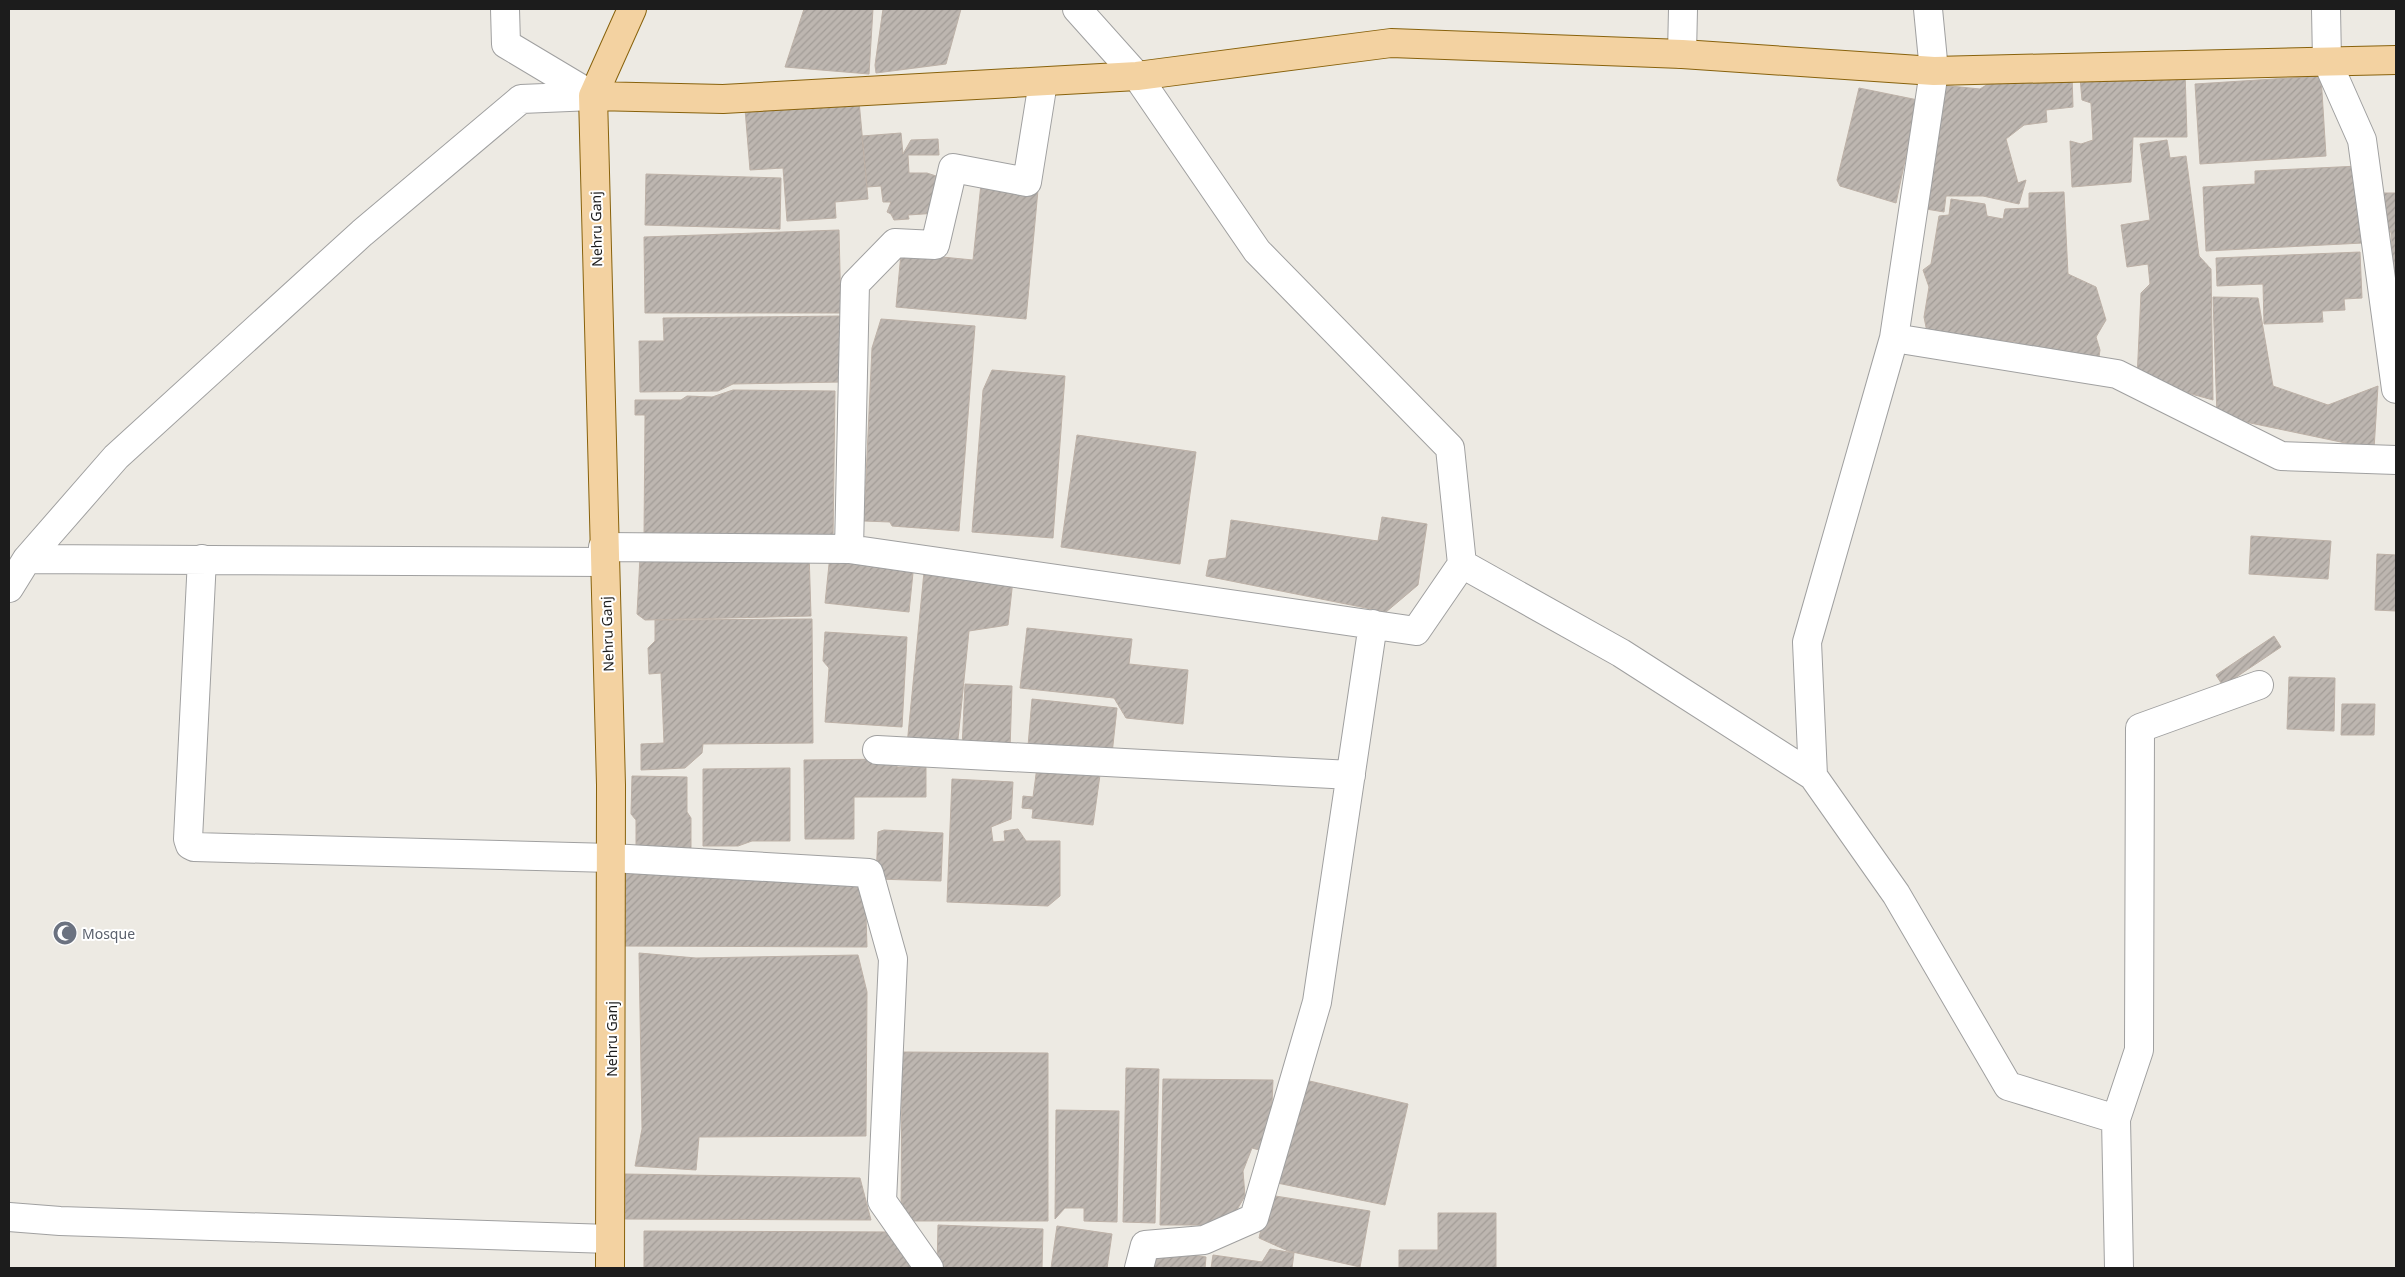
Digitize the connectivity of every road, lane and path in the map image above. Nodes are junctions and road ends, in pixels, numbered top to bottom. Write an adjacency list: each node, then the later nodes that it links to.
1 (504, 9): 13 (street)
2 (632, 9): 13 (main road, Nehru Ganj)
3 (1077, 9): 11 (street)
4 (1683, 9): 7 (street)
5 (1928, 9): 10 (street)
6 (2326, 9): 9 (street)
7 (1682, 54): 10 (main road); 11 (main road)
8 (2396, 60): 9 (main road)
9 (2327, 62): 10 (main road); 15 (street)
10 (1934, 71): 14 (street)
11 (1137, 76): 12 (main road); 21 (street)
12 (1043, 82): 13 (main road); 17 (street)
13 (594, 96): 18 (main road, Nehru Ganj); 19 (street)
14 (1894, 338): 16 (street); 27 (street)
15 (2396, 389)
16 (2396, 460)
17 (849, 549): 18 (street); 23 (street)
18 (604, 555): 20 (street); 28 (main road, Nehru Ganj)
19 (26, 559): 20 (street); 22 (street)
20 (202, 559): 28 (street)
21 (1462, 564): 23 (street); 27 (street)
22 (9, 588)
23 (1374, 624): 26 (street)
24 (2259, 685): 29 (street)
25 (877, 750): 26 (street)
26 (1351, 775): 34 (street)
27 (1813, 776): 29 (street)
28 (611, 858): 31 (main road, Nehru Ganj); 33 (street)
29 (2116, 1120): 35 (street)
30 (9, 1217): 31 (street)
31 (610, 1239): 32 (main road, Nehru Ganj)
32 (610, 1268)
33 (929, 1268)
34 (1138, 1268)
35 (2119, 1268)

